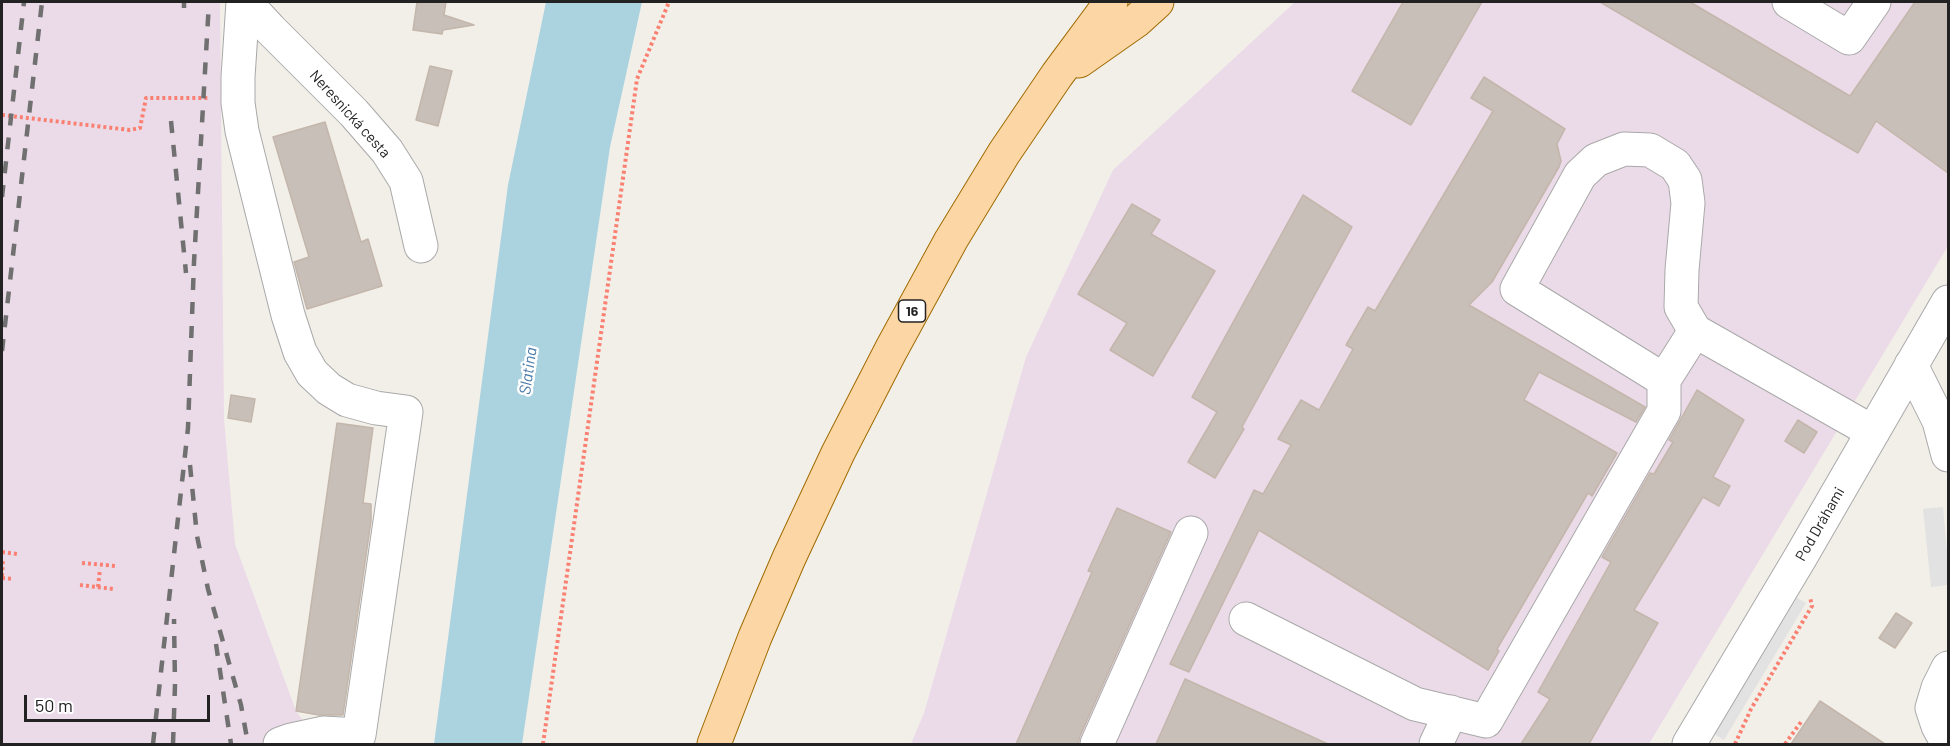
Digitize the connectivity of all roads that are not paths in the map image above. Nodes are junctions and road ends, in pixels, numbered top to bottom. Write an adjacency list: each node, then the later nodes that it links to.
1 (244, 2): 7 (street, Neresnická cesta); 18 (street)
2 (1111, 2): 6 (main road, 16)
3 (1157, 2): 6 (main road)
4 (1789, 2): 5 (street)
5 (1874, 2)
6 (1057, 75): 20 (main road, 16)
7 (422, 246)
8 (1948, 302): 10 (street, Pod Dráhami)
9 (1695, 332): 11 (street); 11 (street); 12 (street)
10 (1911, 365): 12 (street, Pod Dráhami); 13 (street)
11 (1664, 380): 17 (street)
12 (1873, 432): 23 (street, Pod Dráhami)
13 (1948, 455)
14 (1191, 533): 21 (street)
15 (1246, 619): 17 (street)
16 (1948, 668): 24 (street)
17 (1451, 712): 22 (street)
18 (368, 740): 19 (street)
19 (280, 744)
20 (714, 744)
21 (1097, 744)
22 (1436, 744)
23 (1689, 744)
24 (1948, 744)

